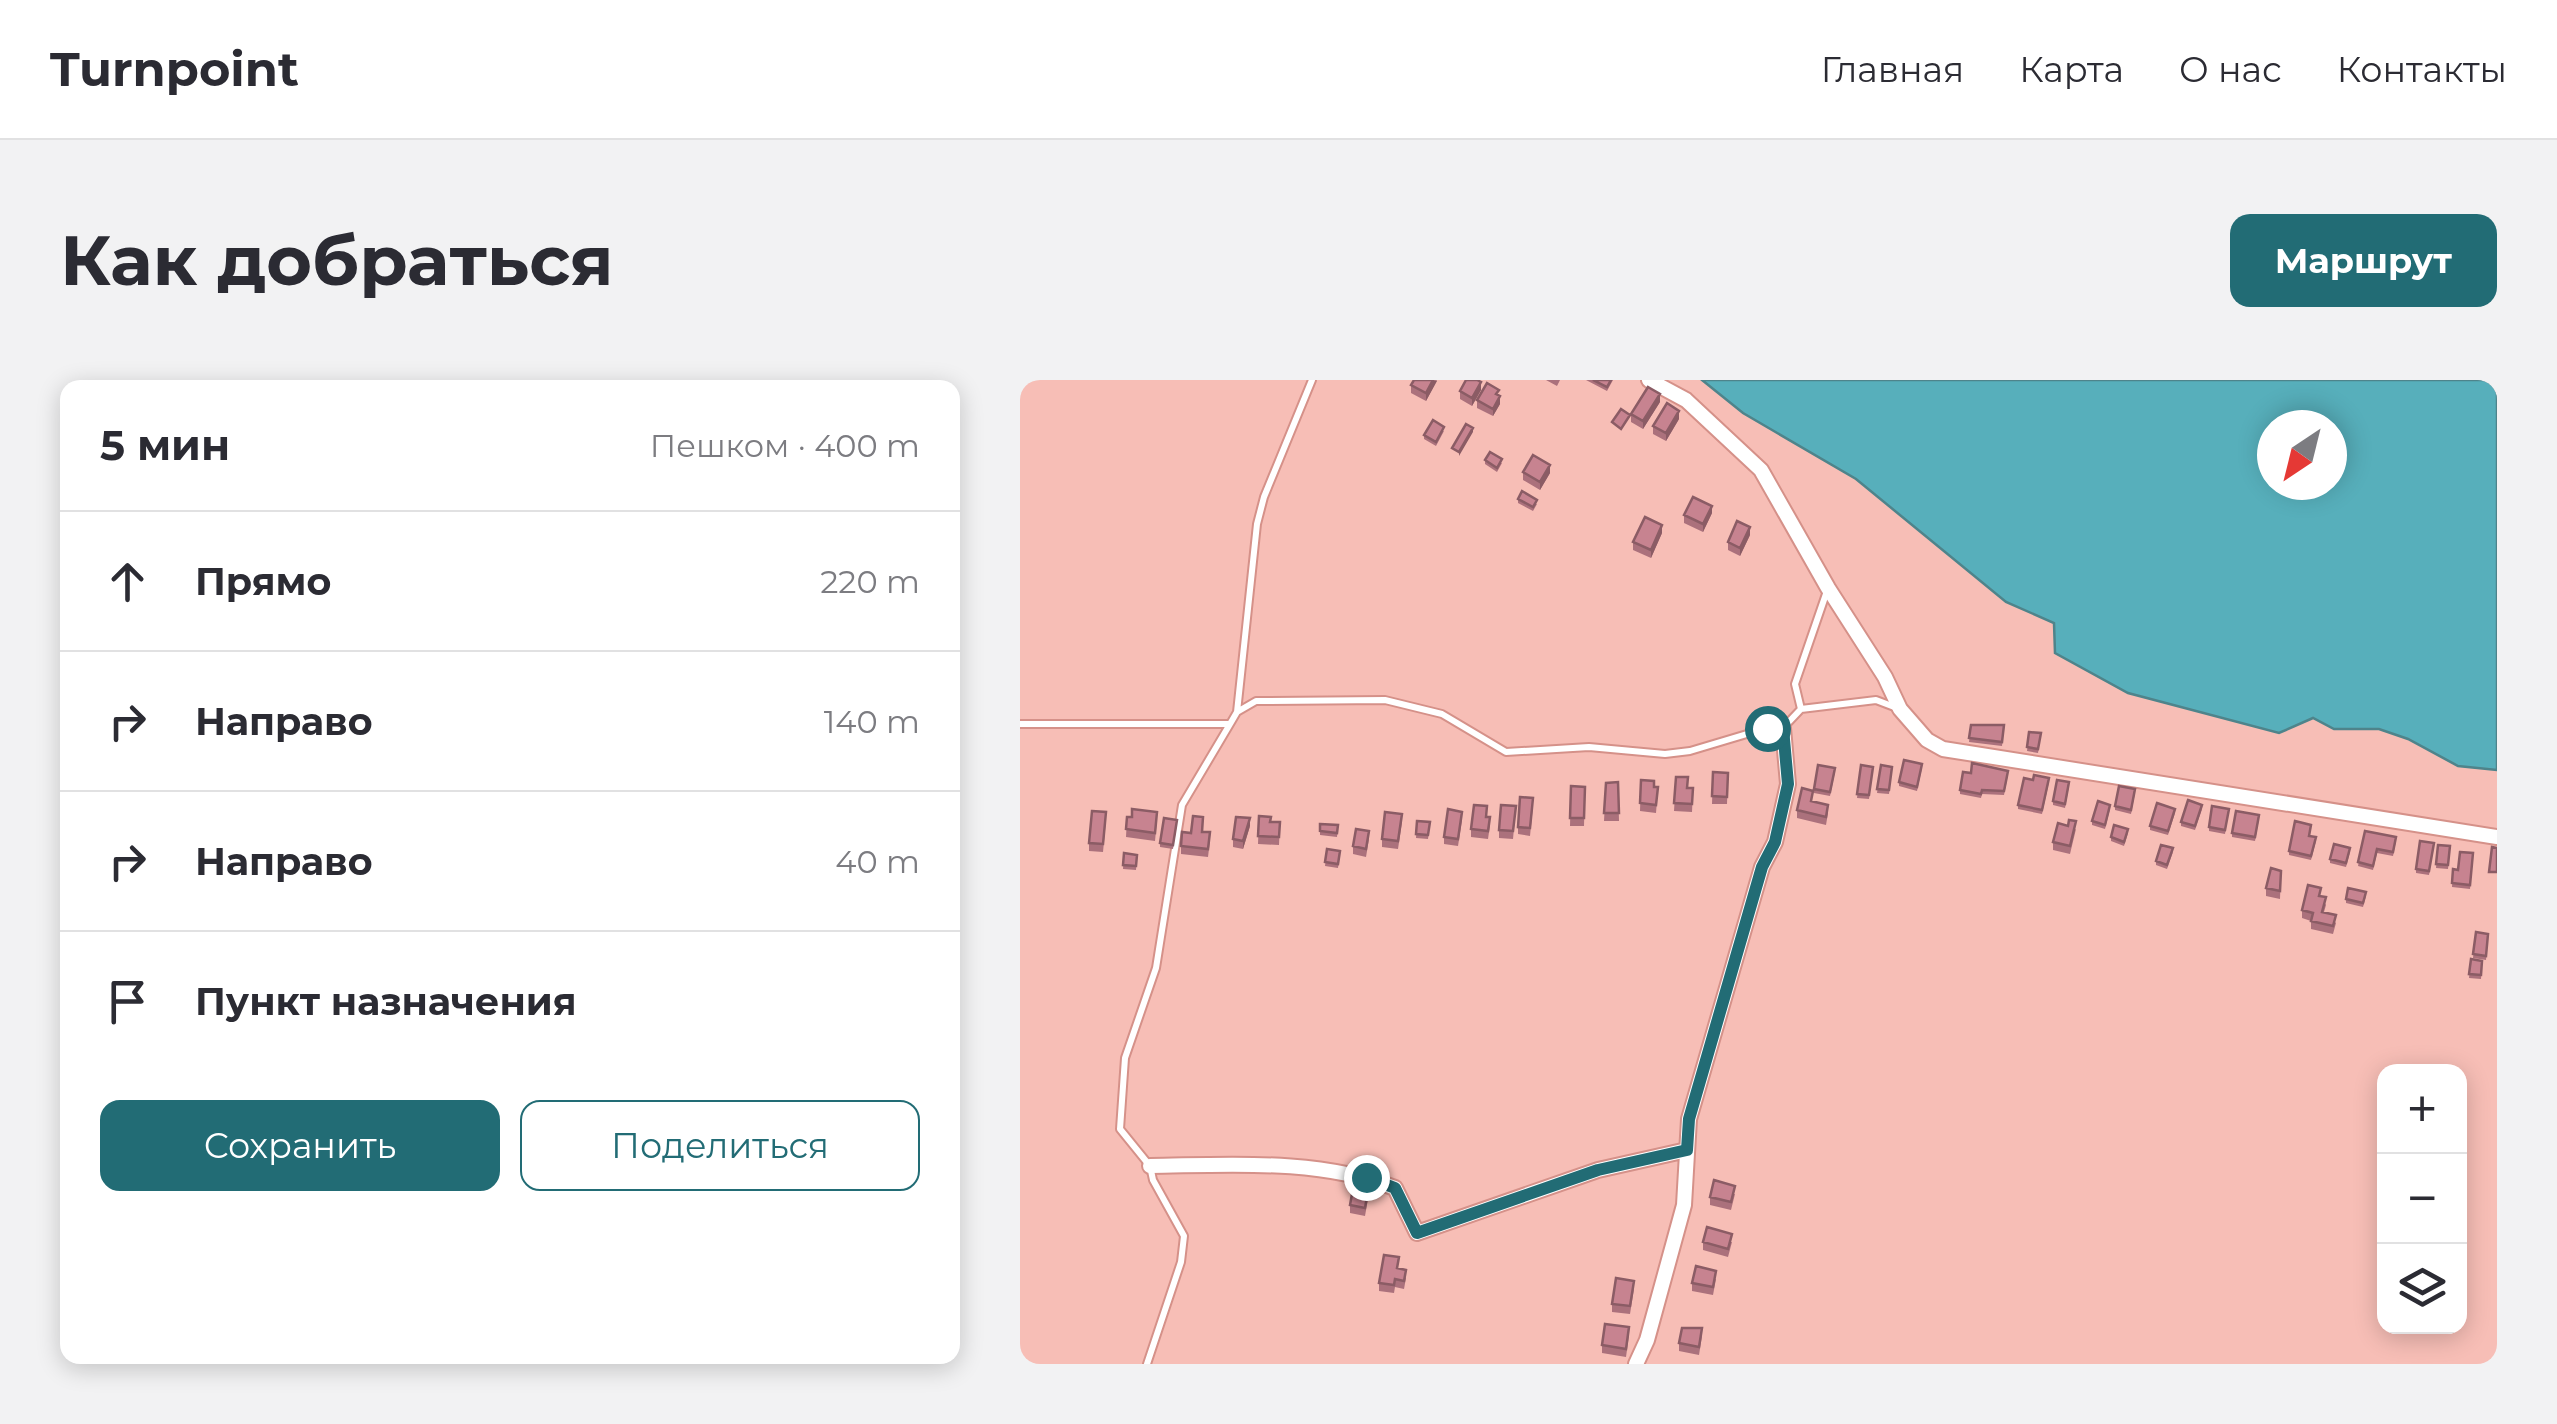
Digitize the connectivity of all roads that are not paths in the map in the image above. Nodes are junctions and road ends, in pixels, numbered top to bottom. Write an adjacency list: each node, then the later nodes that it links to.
1 (1312, 380): 6 (lane)
2 (1650, 380): 3 (street)
3 (1828, 588): 4 (lane); 5 (street)
4 (1801, 709): 5 (lane); 9 (lane)
5 (1900, 709): 10 (street)
6 (1237, 712): 8 (lane); 9 (lane)
7 (1020, 724): 8 (lane)
8 (1230, 724): 12 (lane)
9 (1783, 728): 11 (street)
10 (2497, 837)
11 (1687, 1150): 12 (street); 14 (street)
12 (1150, 1166): 13 (lane)
13 (1147, 1364)
14 (1636, 1364)

